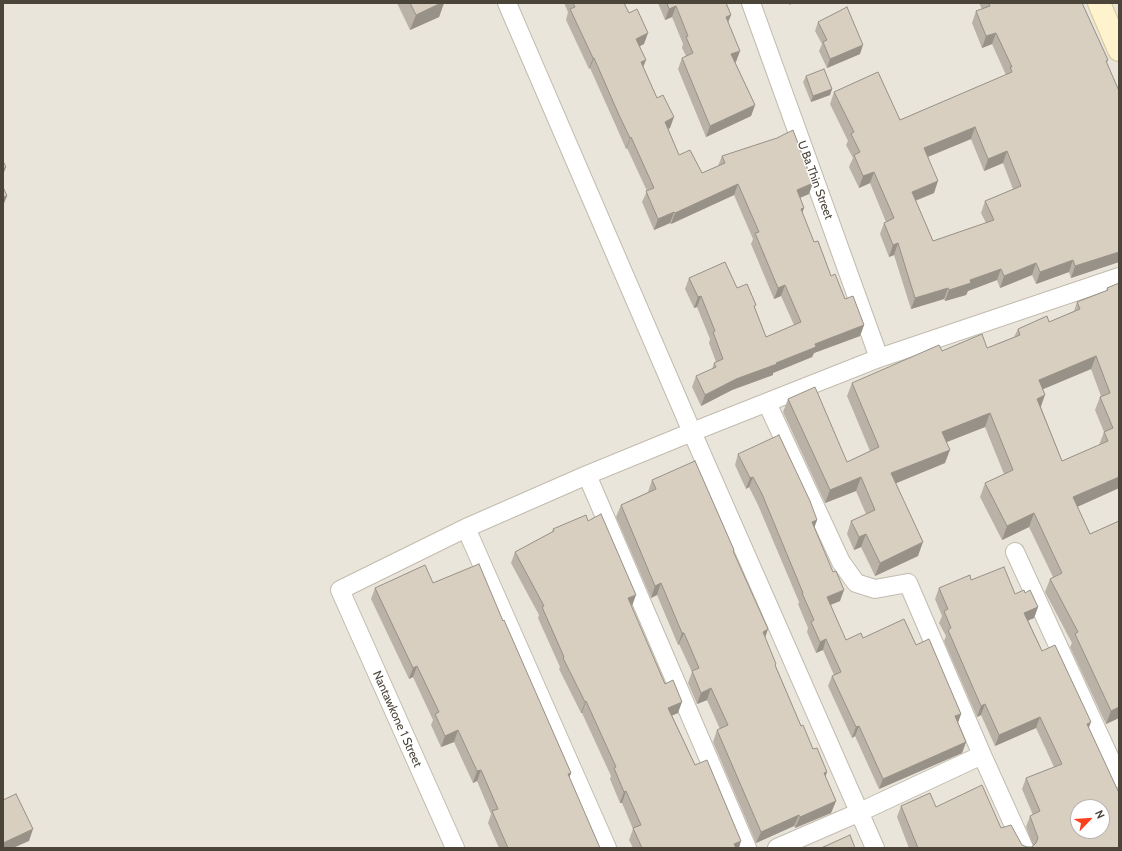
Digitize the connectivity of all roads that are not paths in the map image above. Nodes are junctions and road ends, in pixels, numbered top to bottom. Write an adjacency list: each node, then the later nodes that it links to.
1 (507, 3): 8 (street)
2 (751, 3): 6 (street, U Ba Thin Street)
3 (1099, 3): 4 (main road)
4 (1119, 50)
5 (1119, 277): 6 (street)
6 (879, 358): 7 (street)
7 (767, 403): 8 (street); 12 (street)
8 (692, 432): 9 (street); 14 (street)
9 (587, 475): 10 (street); 17 (street)
10 (466, 528): 15 (street, Nantawkone 1 Street); 16 (street)
11 (1016, 552): 13 (street)
12 (982, 755): 14 (street); 20 (street)
13 (1119, 778)
14 (860, 812): 18 (street); 19 (street)
15 (455, 848)
16 (607, 848)
17 (747, 848)
18 (777, 848)
19 (875, 848)
20 (1024, 848)

